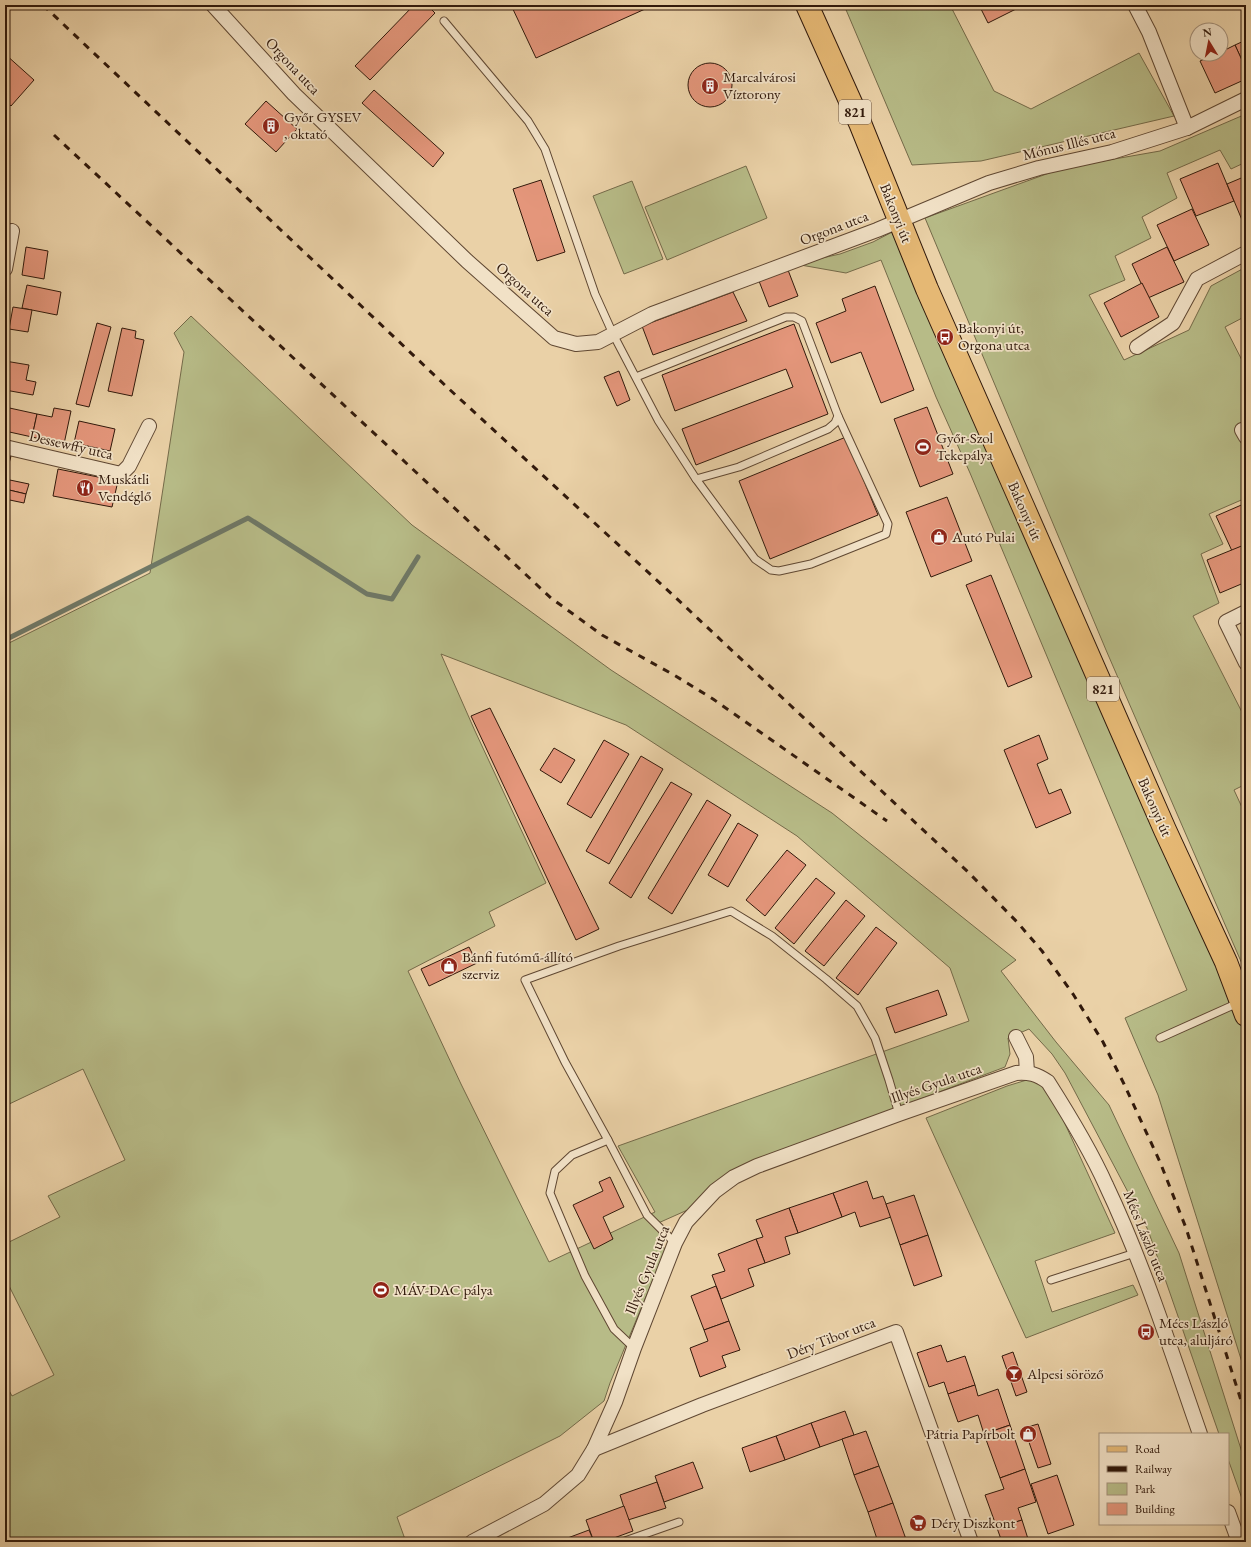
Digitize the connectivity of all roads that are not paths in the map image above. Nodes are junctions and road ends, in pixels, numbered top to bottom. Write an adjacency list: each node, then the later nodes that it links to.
1 (213, 5): 11 (street, Orgona utca)
2 (807, 5): 7 (main road, Bakonyi út / 821)
3 (1135, 5): 6 (street)
4 (444, 21): 11 (lane)
5 (1246, 99): 6 (street, Mónus Illés utca)
6 (1187, 128): 7 (street, Mónus Illés utca)
7 (899, 220): 11 (street, Orgona utca); 20 (main road, Bakonyi út / 821)
8 (12, 231): 10 (street)
9 (1246, 253): 12 (street)
10 (5, 269)
11 (613, 334): 13 (lane)
12 (1136, 347)
13 (636, 377): 14 (lane); 17 (lane)
14 (838, 416): 17 (lane); 17 (lane)
15 (149, 426): 16 (street, Dessewffy utca)
16 (5, 447)
17 (696, 479)
18 (1246, 612): 19 (street)
19 (1246, 663)
20 (1244, 1009): 22 (lane)
21 (1016, 1037): 23 (street)
22 (1160, 1038)
23 (1027, 1072): 24 (street, Illyés Gyula utca); 27 (street, Mécs László utca)
24 (899, 1114): 25 (lane); 26 (street, Illyés Gyula utca)
25 (608, 1140): 26 (lane); 29 (lane)
26 (675, 1243): 29 (street, Illyés Gyula utca)
27 (1135, 1253): 28 (lane); 30 (street, Mécs László utca)
28 (1051, 1280)
29 (634, 1348): 31 (street, Illyés Gyula utca)
30 (1200, 1433)
31 (594, 1449): 34 (street, Illyés Gyula utca); 36 (street, Déry Tibor utca)
32 (1229, 1515): 37 (street)
33 (679, 1522): 35 (lane)
34 (472, 1542)
35 (622, 1542)
36 (970, 1542)
37 (1238, 1542)

